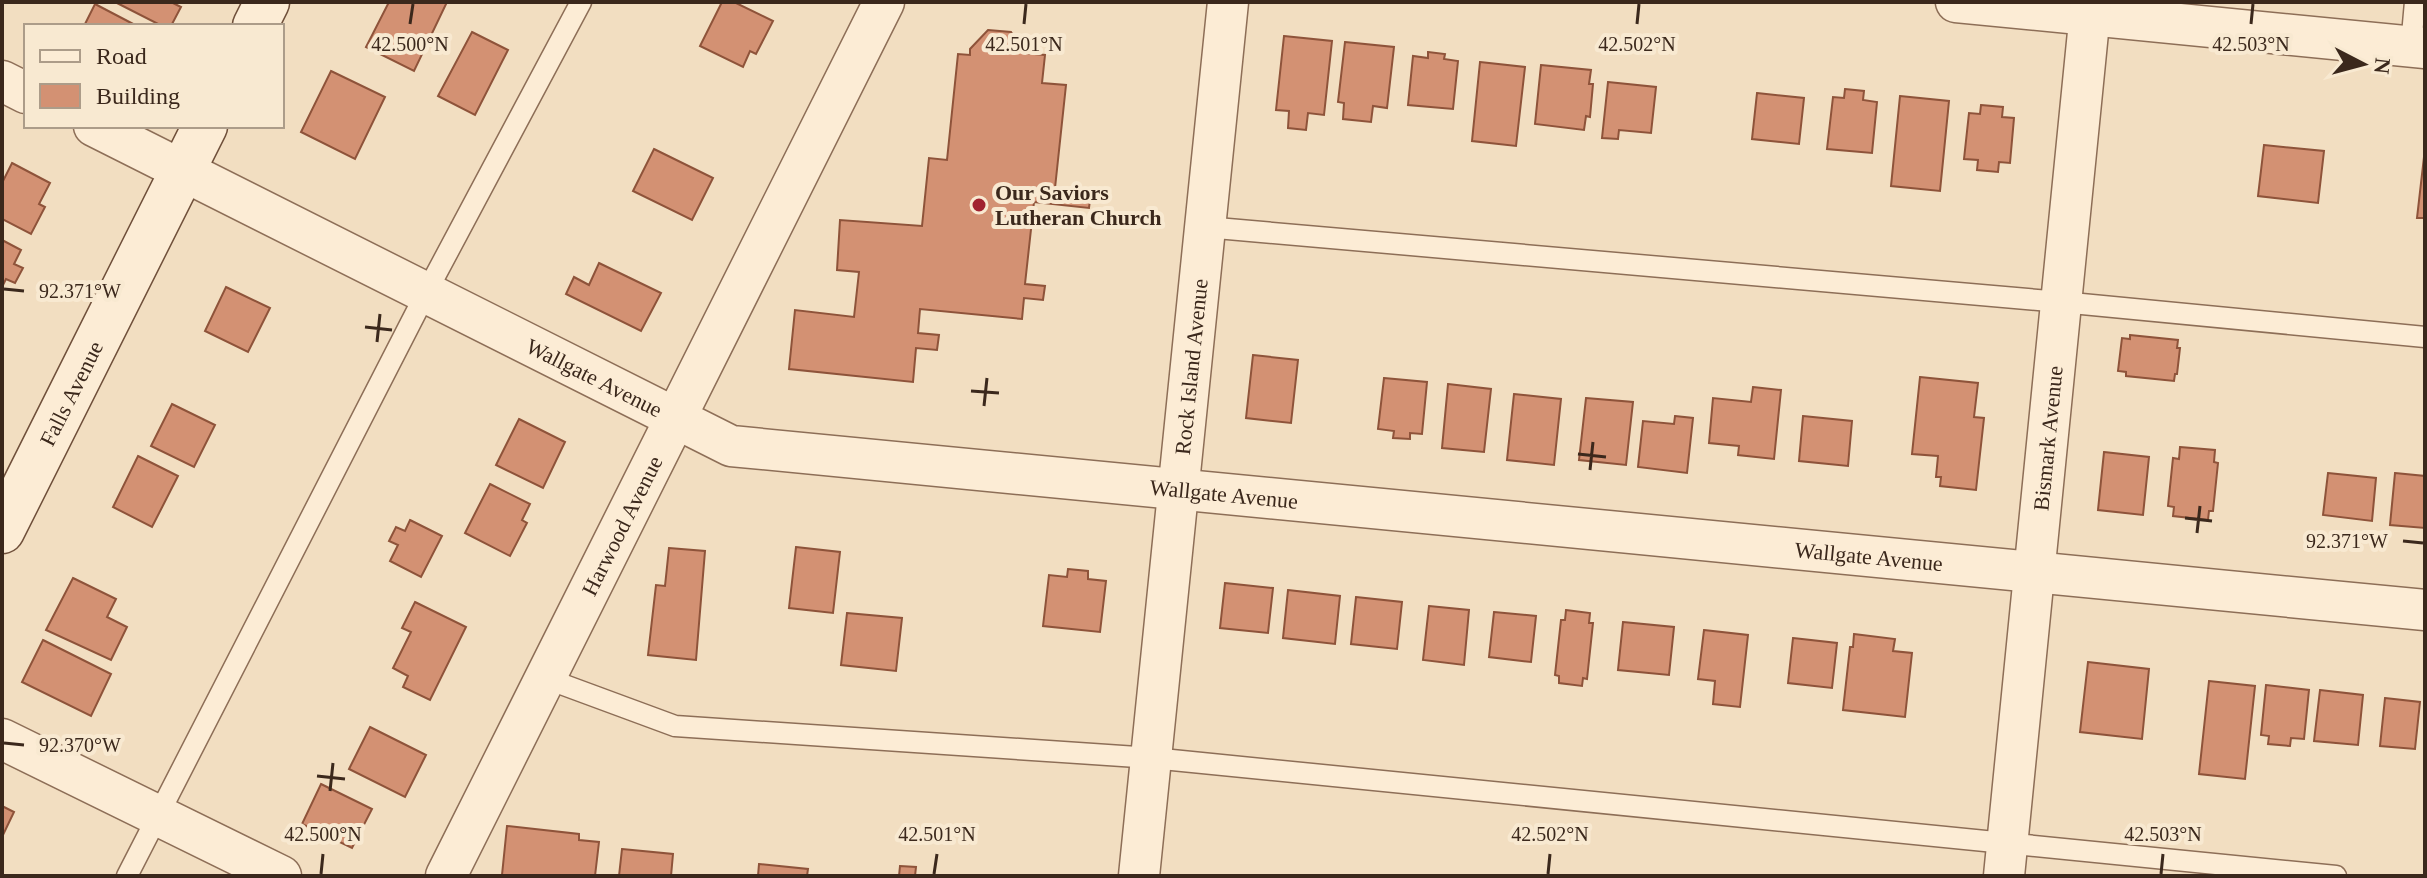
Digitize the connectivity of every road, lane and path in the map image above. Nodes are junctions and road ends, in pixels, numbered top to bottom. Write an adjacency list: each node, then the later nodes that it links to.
1 (267, 2): 8 (street)
2 (581, 2): 16 (lane)
3 (884, 2): 19 (street, Harwood Avenue)
4 (1228, 2): 15 (street, Rock Island Avenue)
5 (1956, 2): 7 (street)
6 (2415, 2): 9 (lane)
7 (2090, 8): 9 (street); 17 (street, Bismark Avenue)
8 (256, 24)
9 (2418, 47)
10 (2, 81): 11 (street)
11 (24, 92)
12 (98, 128): 14 (street, Wallgate Avenue)
13 (204, 128): 14 (street, Falls Avenue)
14 (183, 170): 16 (street, Wallgate Avenue); 21 (street, Falls Avenue)
15 (1205, 227): 17 (lane); 20 (street, Rock Island Avenue)
16 (426, 293): 19 (street, Wallgate Avenue); 27 (lane)
17 (2061, 302): 18 (lane); 22 (street, Bismark Avenue)
18 (2425, 337)
19 (675, 418): 20 (street, Wallgate Avenue); 24 (street, Harwood Avenue)
20 (1179, 489): 22 (street, Wallgate Avenue); 26 (street, Rock Island Avenue)
21 (2, 531)
22 (2035, 572): 23 (street, Wallgate Avenue); 28 (street, Bismark Avenue)
23 (2425, 610)
24 (545, 678): 26 (lane); 31 (street, Harwood Avenue)
25 (2, 739): 27 (street)
26 (1152, 758): 28 (lane); 32 (street, Rock Island Avenue)
27 (158, 815): 29 (lane); 30 (street)
28 (2006, 860): 33 (lane)
29 (127, 876)
30 (281, 876)
31 (446, 876)
32 (1139, 876)
33 (2336, 876)

